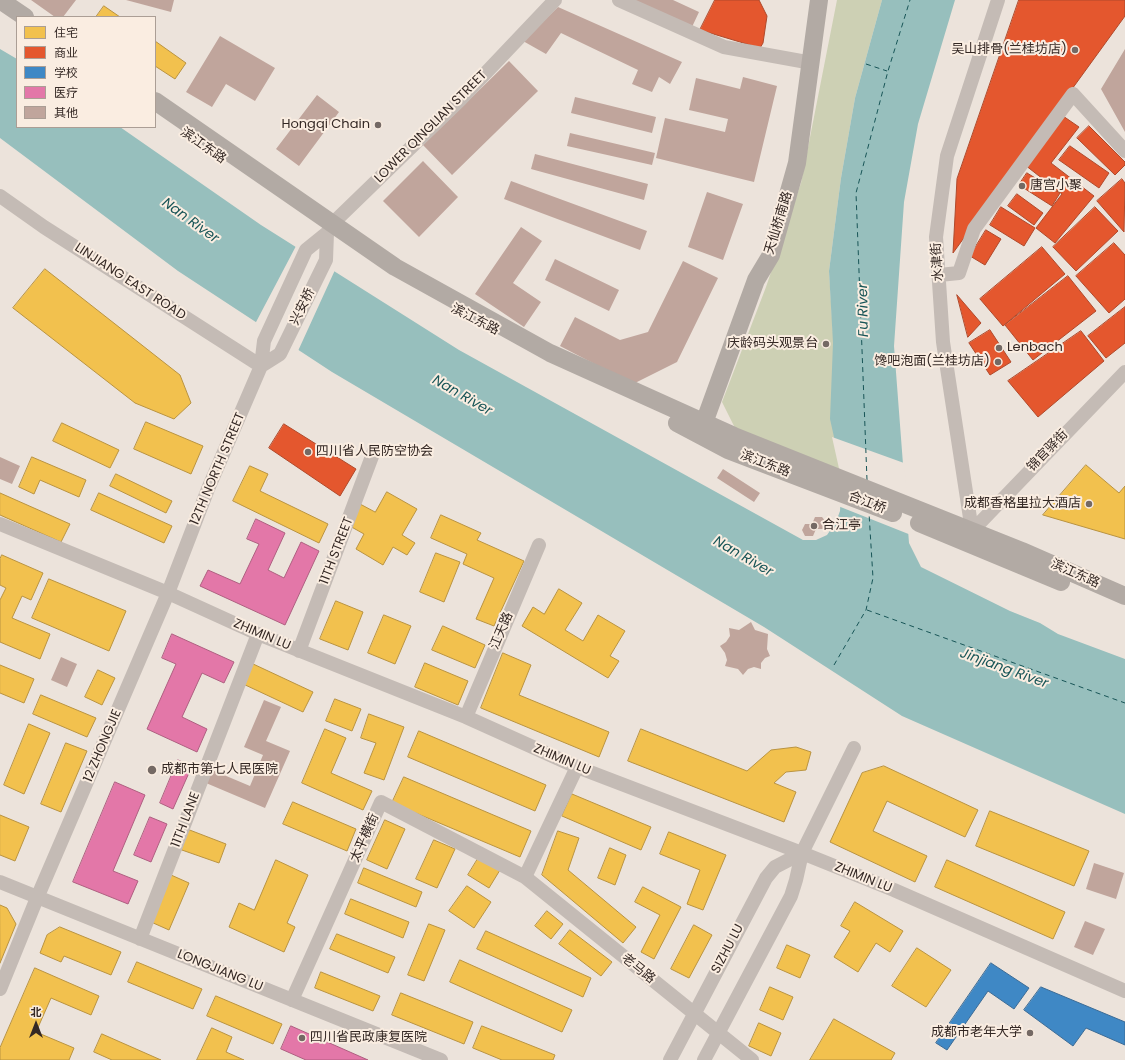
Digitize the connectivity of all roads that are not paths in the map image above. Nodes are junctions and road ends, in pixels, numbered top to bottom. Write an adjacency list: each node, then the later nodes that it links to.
1 (0, 0): 7 (main road)
2 (555, 0): 14 (street, LOWER QINGLIAN STREET)
3 (619, 0): 9 (street)
4 (819, 0): 9 (main road, 天仙桥南路)
5 (998, 0): 16 (street, 水津街)
6 (0, 13): 8 (main road)
7 (24, 16)
8 (16, 23)
9 (812, 63): 19 (main road, 天仙桥南路)
10 (156, 102): 14 (main road, 滨江东路)
11 (156, 115): 14 (main road, 滨江东路)
12 (1125, 150): 16 (street)
13 (0, 196): 17 (street, LINJIANG EAST ROAD)
14 (330, 228): 15 (street, LOWER QINGLIAN STREET); 17 (street, 兴安桥); 19 (main road, 滨江东路)
15 (306, 250): 17 (street, 12TH NORTH STREET)
16 (938, 275): 24 (street, 水津街)
17 (261, 366): 26 (street, 12TH NORTH STREET)
18 (1125, 372): 24 (street, 锦官驿街)
19 (702, 429): 21 (main road, 滨江东路)
20 (374, 451): 30 (street, 11TH STREET)
21 (819, 477): 22 (main road, 合江桥)
22 (915, 515): 24 (main road, 滨江东路); 28 (main road, 滨江东路)
23 (0, 525): 26 (street, ZHIMIN LU)
24 (972, 531): 27 (main road, 滨江东路)
25 (539, 545): 31 (street, 江天路)
26 (168, 593): 29 (street, ZHIMIN LU); 37 (street, 12 ZHONGJIE)
27 (1125, 596)
28 (1125, 608)
29 (258, 634): 30 (street, ZHIMIN LU); 38 (street, 11TH LANE)
30 (299, 651): 31 (street, ZHIMIN LU)
31 (466, 717): 33 (street, ZHIMIN LU)
32 (854, 748): 34 (street)
33 (576, 767): 34 (street, ZHIMIN LU); 35 (street)
34 (802, 853): 40 (street, ZHIMIN LU); 42 (street, SIZHU LU); 43 (street)
35 (525, 878): 41 (street, 太平横街); 42 (street, 老马路)
36 (0, 882): 37 (street, LONGJIANG LU)
37 (37, 898): 38 (street, LONGJIANG LU); 39 (street, 12 ZHONGJIE)
38 (140, 939): 41 (street, LONGJIANG LU)
39 (0, 989)
40 (1125, 991)
41 (292, 1000): 44 (street, LONGJIANG LU)
42 (694, 1014): 43 (street, 老马路); 46 (street, SIZHU LU)
43 (718, 1033): 47 (street); 48 (street, 老马路)
44 (423, 1057): 45 (street, LONGJIANG LU)
45 (441, 1060)
46 (670, 1060)
47 (704, 1060)
48 (752, 1060)

